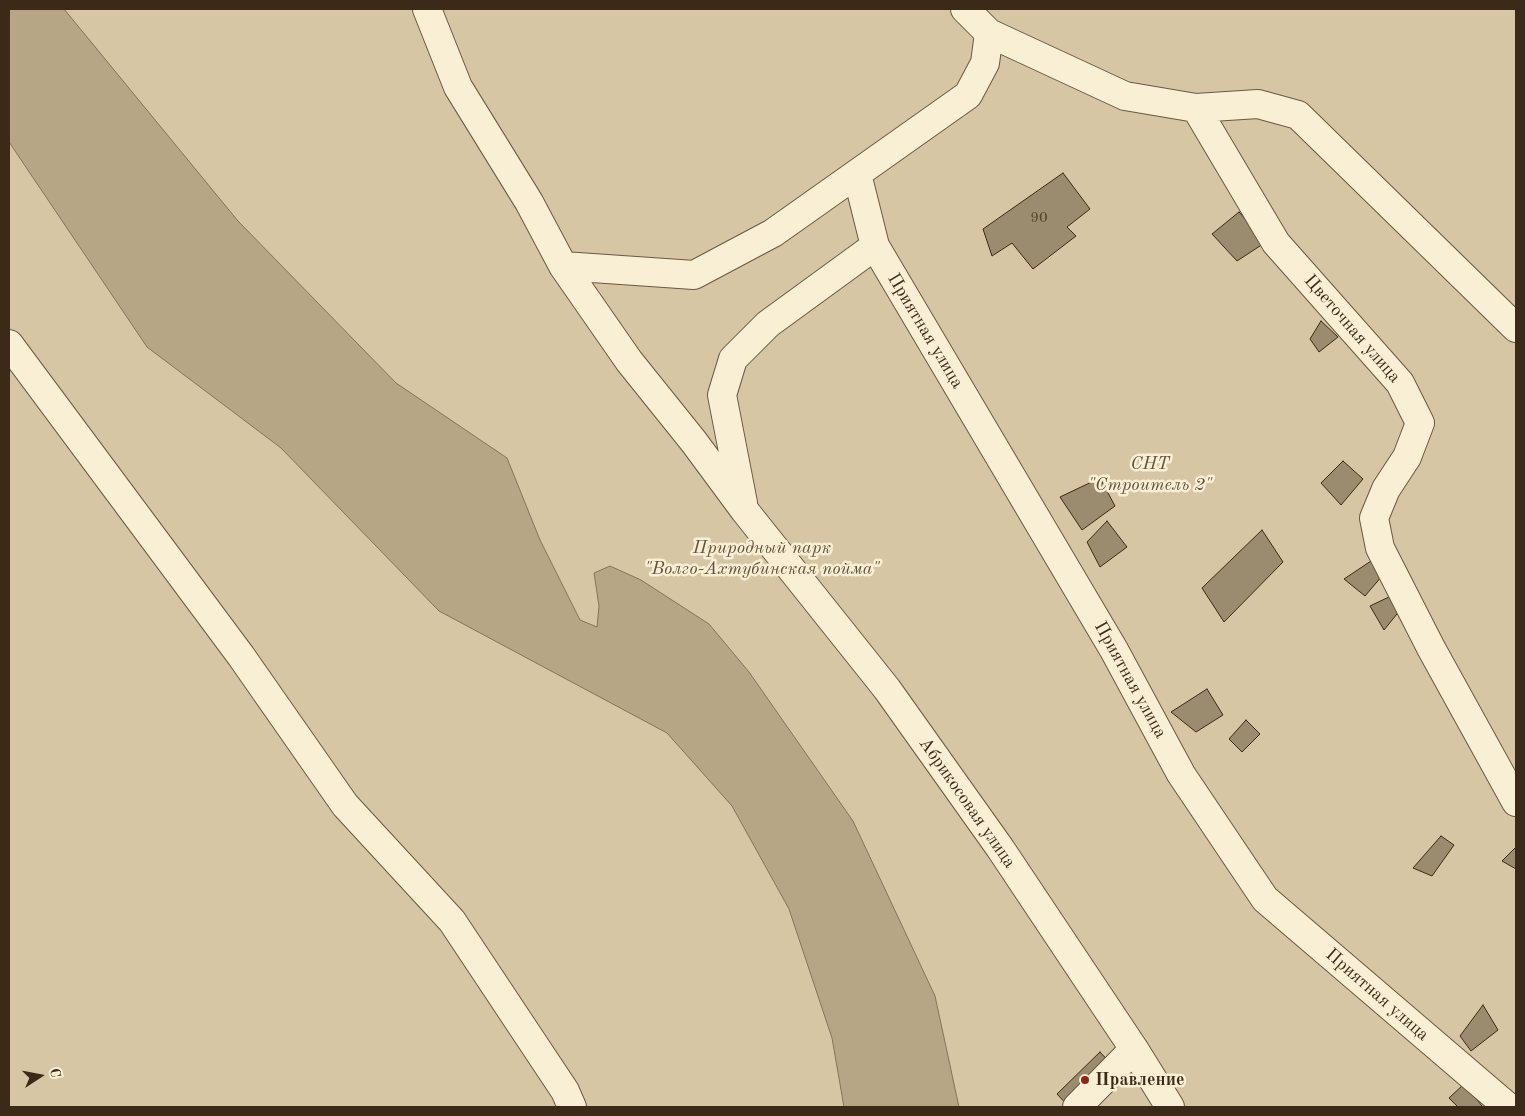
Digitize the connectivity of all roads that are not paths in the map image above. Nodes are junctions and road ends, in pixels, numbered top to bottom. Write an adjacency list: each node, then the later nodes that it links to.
1 (427, 9): 7 (street, Абрикосовая улица)
2 (966, 9): 3 (street)
3 (988, 33): 4 (street); 5 (street)
4 (1196, 108): 8 (street); 11 (street, Цветочная улица)
5 (857, 174): 6 (street, Приятная улица); 7 (street)
6 (875, 246): 10 (street); 16 (street, Приятная улица)
7 (563, 266): 10 (street, Абрикосовая улица)
8 (1516, 328)
9 (9, 344): 13 (street)
10 (745, 512): 12 (street, Абрикосовая улица)
11 (1516, 802)
12 (1134, 1048): 14 (street); 15 (street, Абрикосовая улица)
13 (572, 1107)
14 (1077, 1107)
15 (1170, 1107)
16 (1508, 1107)

